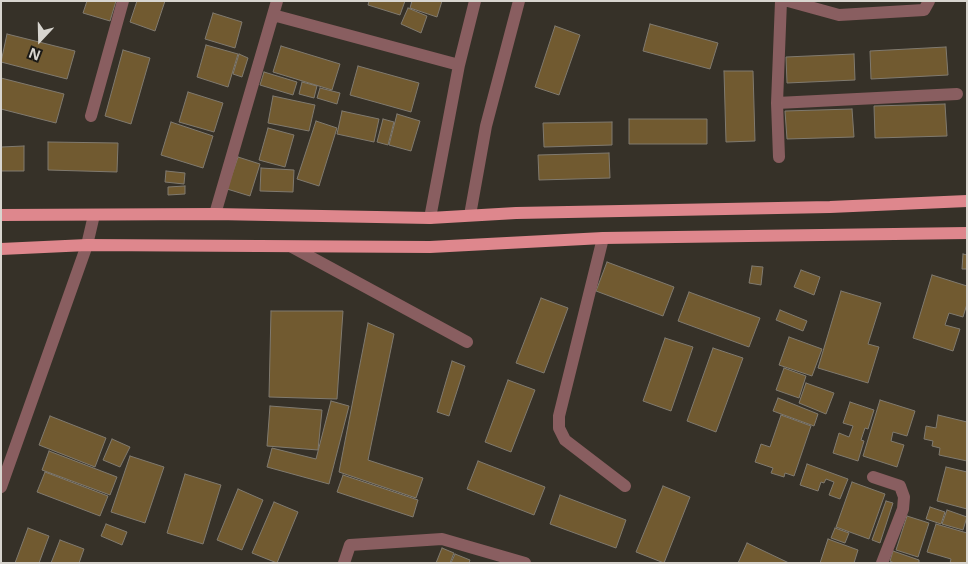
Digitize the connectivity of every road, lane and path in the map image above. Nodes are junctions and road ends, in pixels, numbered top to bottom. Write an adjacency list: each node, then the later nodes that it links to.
1 (124, 1): 12 (street)
2 (277, 1): 8 (street)
3 (475, 1): 9 (street)
4 (519, 1): 18 (street)
5 (781, 1): 11 (street)
6 (788, 1): 7 (street)
7 (929, 1)
8 (273, 15): 9 (street); 15 (street)
9 (459, 65): 19 (street)
10 (957, 94): 11 (street)
11 (777, 103): 13 (street)
12 (91, 116)
13 (779, 157)
14 (967, 201): 18 (main road)
15 (215, 214): 17 (main road); 19 (main road)
16 (1, 215): 17 (main road)
17 (94, 215): 22 (street)
18 (470, 215): 19 (main road)
19 (430, 218)
20 (967, 233): 21 (main road)
21 (603, 238): 23 (main road); 28 (street)
22 (87, 245): 23 (main road); 24 (main road); 27 (street)
23 (292, 247): 25 (street)
24 (1, 249)
25 (467, 342)
26 (873, 477): 31 (street)
27 (1, 486)
28 (625, 486)
29 (344, 563): 30 (street)
30 (525, 563)
31 (882, 563)

